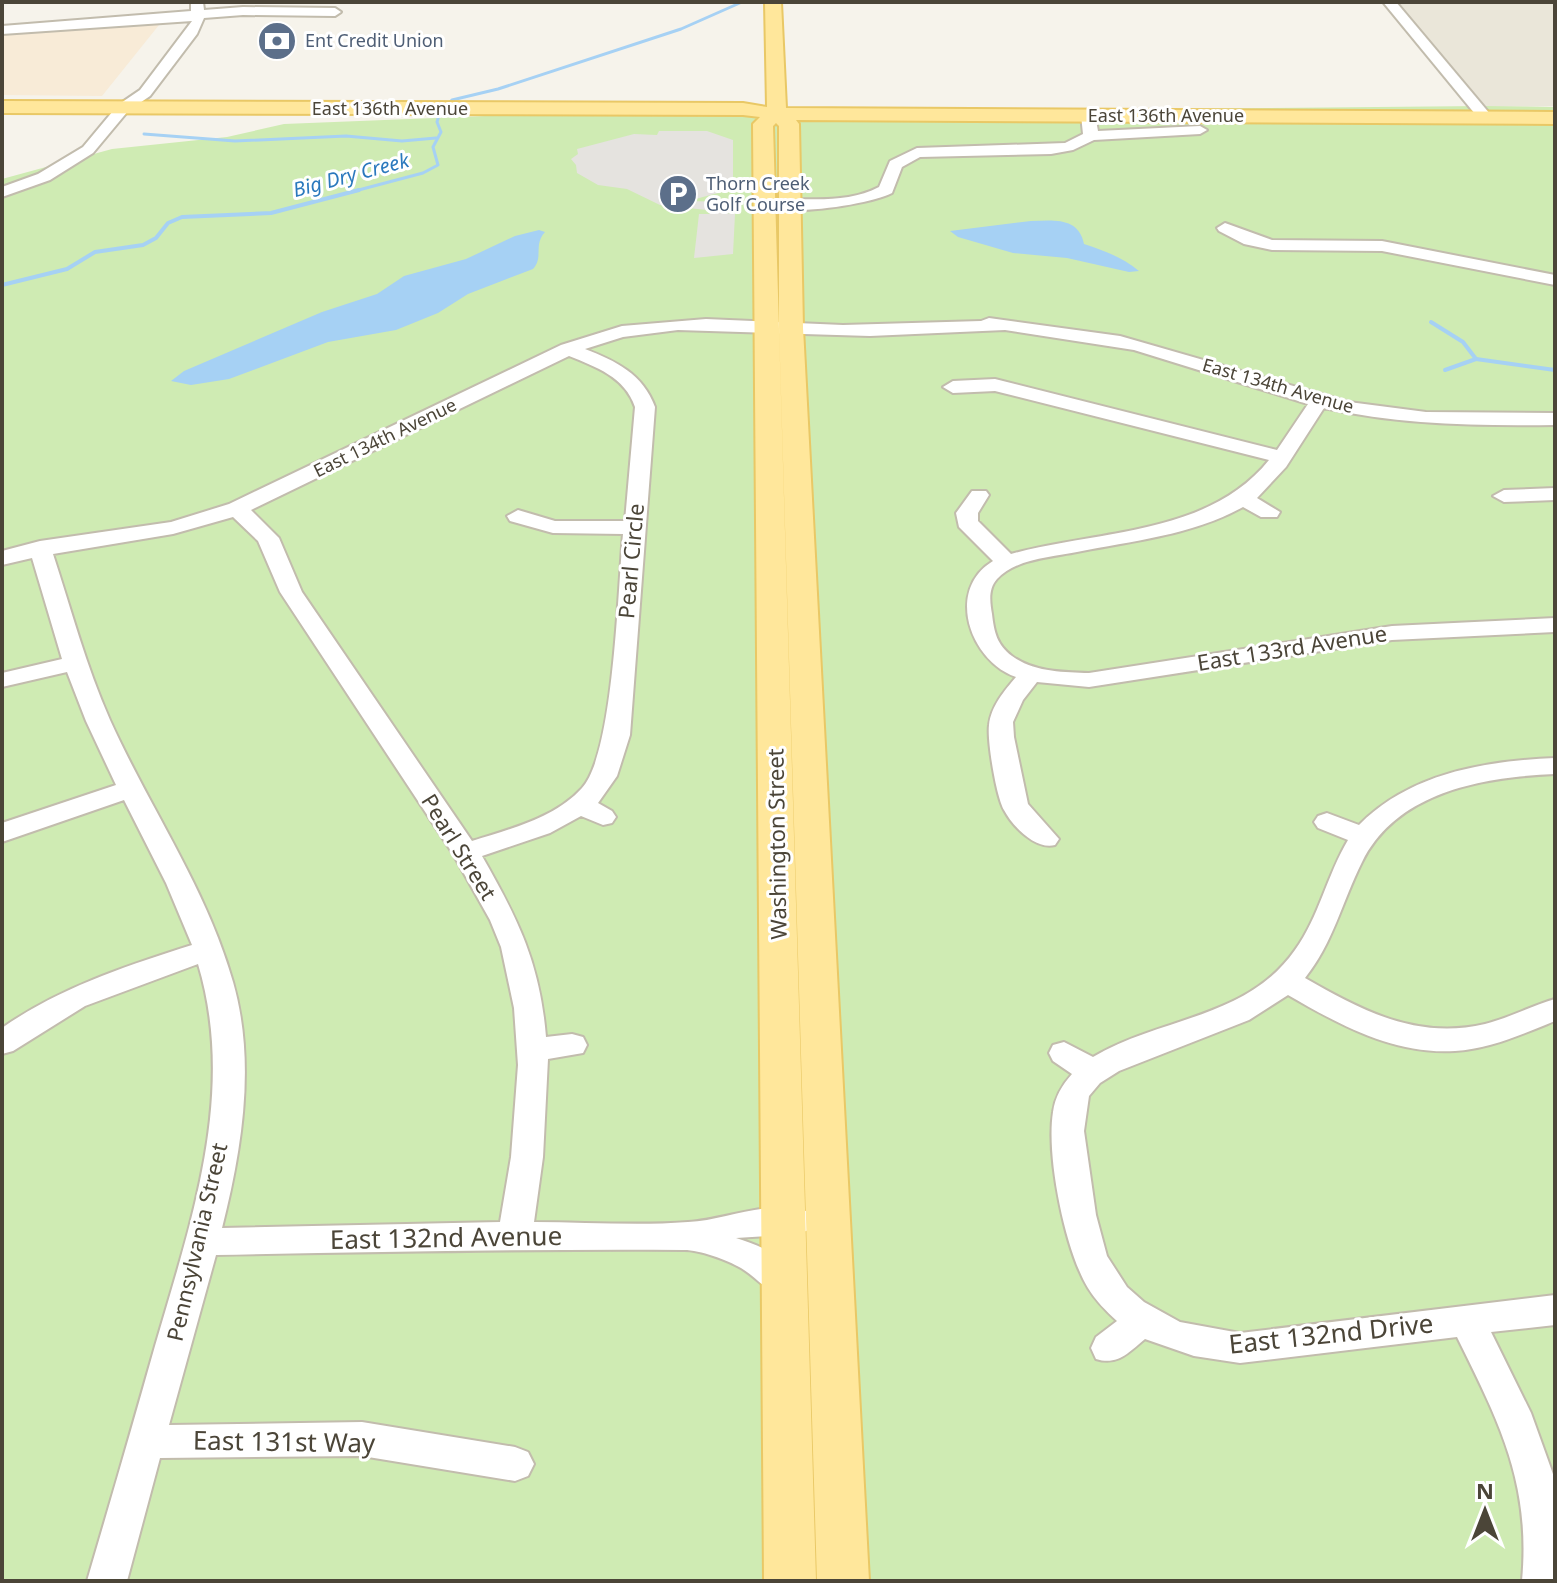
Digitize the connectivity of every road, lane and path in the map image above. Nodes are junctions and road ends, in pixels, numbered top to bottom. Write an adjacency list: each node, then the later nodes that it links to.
1 (773, 2): 9 (main road, Washington Street)
2 (1389, 2): 12 (street)
3 (178, 8): 4 (street); 6 (street); 8 (street)
4 (198, 8): 5 (street); 8 (street)
5 (336, 9)
6 (2, 30)
7 (2, 107): 8 (main road, East 136th Avenue)
8 (120, 112): 9 (main road, East 136th Avenue); 11 (main road, East 136th Avenue); 16 (street)
9 (777, 114): 10 (main road, East 136th Avenue); 17 (main road, Washington Street); 18 (main road, Washington Street)
10 (1088, 115): 12 (main road, East 136th Avenue); 15 (street)
11 (2, 117)
12 (1485, 117): 13 (main road, East 136th Avenue)
13 (1555, 118)
14 (1200, 130): 15 (street)
15 (1091, 136): 17 (street)
16 (2, 192)
17 (790, 202): 18 (street); 23 (main road, Washington Street)
18 (765, 203): 23 (main road, Washington Street)
19 (1225, 228): 21 (street)
20 (1423, 235): 21 (street)
21 (1408, 251): 22 (street)
22 (1555, 280)
23 (782, 324): 24 (street, East 134th Avenue); 26 (street, East 134th Avenue); 61 (main road, Washington Street); 62 (main road, Washington Street)
24 (568, 349): 33 (street, East 134th Avenue); 36 (street, Pearl Circle)
25 (953, 387): 28 (street)
26 (1319, 402): 27 (street, East 134th Avenue); 28 (street)
27 (1555, 419)
28 (1280, 457): 32 (street)
29 (1555, 494): 31 (street)
30 (979, 495): 39 (street)
31 (1504, 496)
32 (1242, 499): 34 (street); 39 (street)
33 (237, 509): 37 (street, East 134th Avenue); 52 (street, Pearl Street)
34 (1269, 512)
35 (518, 516): 36 (street)
36 (634, 528): 46 (street, Pearl Circle)
37 (40, 548): 38 (street, East 134th Avenue); 41 (street, Pennsylvania Street)
38 (2, 558)
39 (1007, 563): 42 (street)
40 (1555, 625): 42 (street, East 133rd Avenue)
41 (75, 663): 43 (street); 45 (street, Pennsylvania Street)
42 (1031, 674): 51 (street)
43 (2, 680)
44 (1555, 766): 50 (street)
45 (133, 788): 49 (street); 53 (street, Pennsylvania Street)
46 (579, 804): 47 (street); 52 (street, Pearl Circle)
47 (603, 817)
48 (1327, 822): 50 (street)
49 (2, 833)
50 (1362, 836): 54 (street)
51 (1046, 839)
52 (466, 852): 58 (street, Pearl Street)
53 (208, 950): 56 (street); 65 (street, Pennsylvania Street)
54 (1286, 981): 55 (street); 60 (street)
55 (1555, 1010)
56 (2, 1043)
57 (572, 1045): 58 (street)
58 (532, 1050): 63 (street, Pearl Street)
59 (1064, 1053): 60 (street)
60 (1091, 1071): 69 (street, East 132nd Drive)
61 (785, 1221): 62 (street, East 132nd Avenue); 64 (street, East 132nd Avenue); 66 (main road, Washington Street)
62 (829, 1221): 75 (main road, Washington Street)
63 (515, 1235): 64 (street, East 132nd Avenue); 65 (street, East 132nd Avenue)
64 (690, 1236): 66 (street, East 132nd Avenue)
65 (202, 1242): 71 (street, Pennsylvania Street)
66 (786, 1283): 74 (main road, Washington Street)
67 (1555, 1310): 68 (street)
68 (1466, 1319): 69 (street, East 132nd Drive); 76 (street)
69 (1142, 1321): 70 (street)
70 (1109, 1348)
71 (146, 1442): 72 (street, East 131st Way); 73 (street, Pennsylvania Street)
72 (515, 1464)
73 (107, 1581)
74 (790, 1581)
75 (843, 1581)
76 (1542, 1581)

